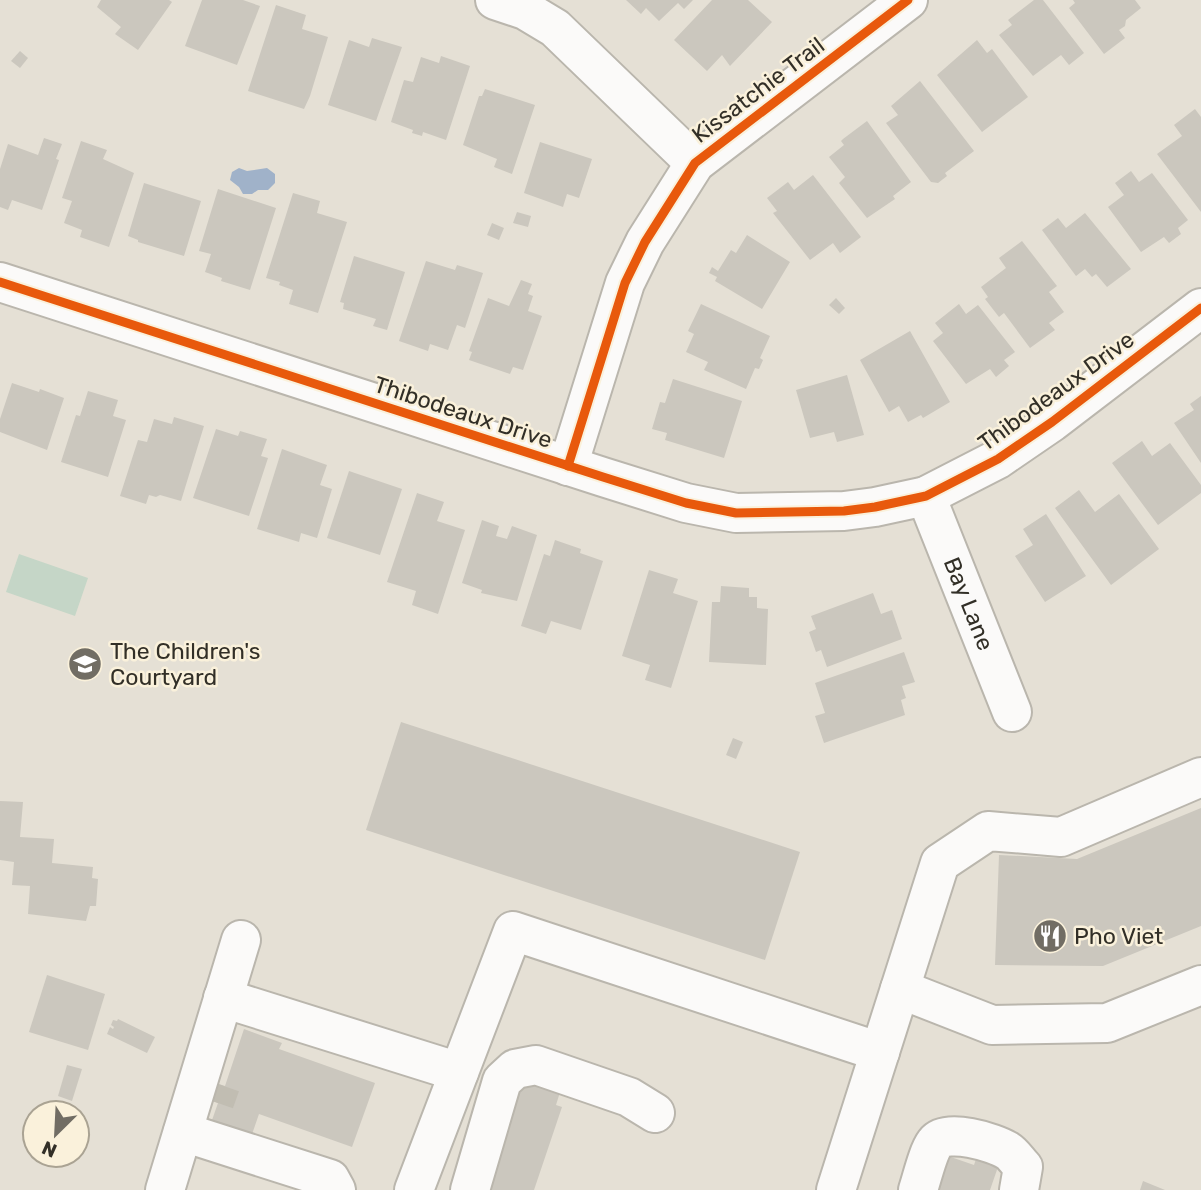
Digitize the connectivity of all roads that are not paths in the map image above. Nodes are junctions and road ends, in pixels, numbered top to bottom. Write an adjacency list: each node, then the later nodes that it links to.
1 (495, 0): 3 (street)
2 (908, 0): 3 (street, Kissatchie Trail)
3 (695, 163): 6 (street, Kissatchie Trail)
4 (0, 282): 6 (street, Thibodeaux Drive)
5 (1201, 308): 7 (street, Thibodeaux Drive)
6 (568, 466): 7 (street, Thibodeaux Drive)
7 (926, 496): 8 (street, Bay Lane)
8 (1012, 712)
9 (1201, 777): 12 (street)
10 (241, 940): 13 (street)
11 (1201, 985): 12 (street)
12 (900, 989): 15 (street)
13 (223, 998): 14 (street); 18 (street)
14 (265, 1011): 16 (street); 18 (street)
15 (880, 1052): 16 (street); 23 (street)
16 (459, 1072): 21 (street)
17 (655, 1113): 22 (street)
18 (193, 1135): 19 (street); 20 (street)
19 (165, 1190)
20 (336, 1190)
21 (414, 1190)
22 (470, 1190)
23 (836, 1190)
24 (918, 1190): 25 (street)
25 (1019, 1190)

